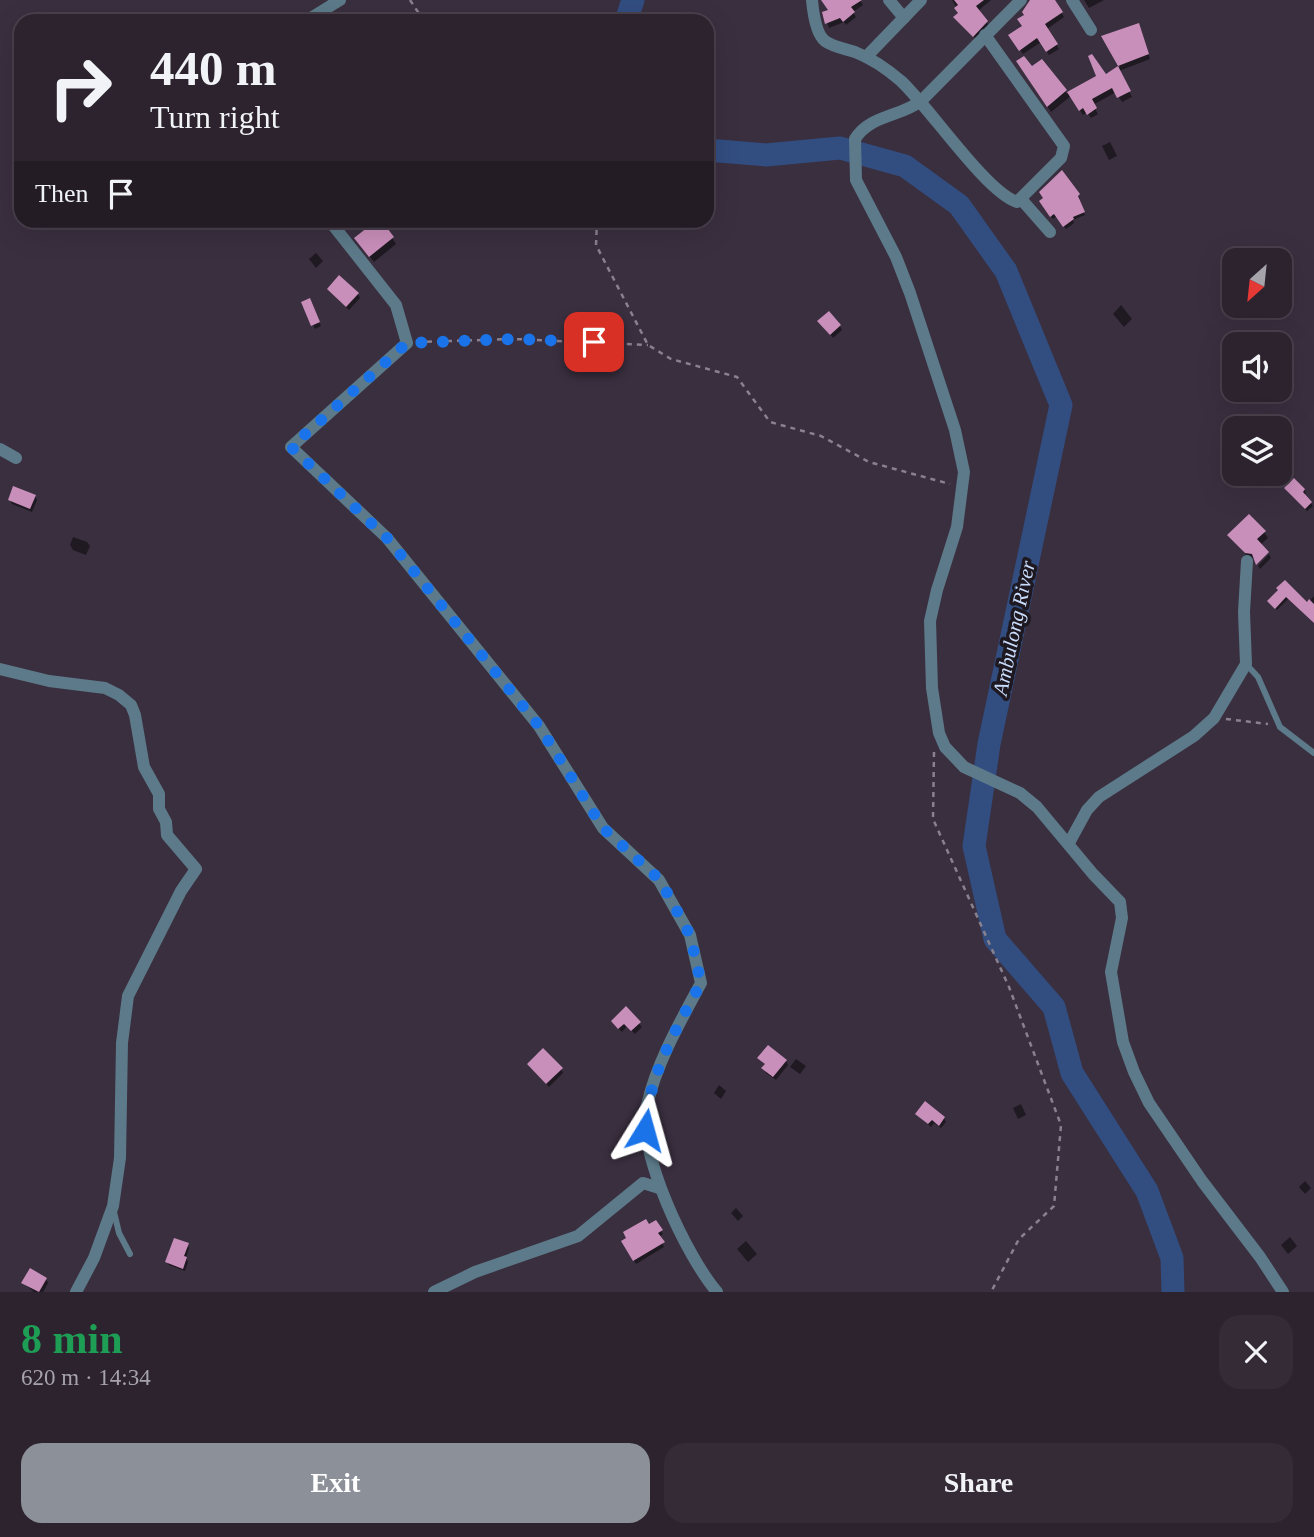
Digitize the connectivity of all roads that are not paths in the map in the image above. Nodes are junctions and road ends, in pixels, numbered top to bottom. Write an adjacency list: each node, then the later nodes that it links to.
1 (340, 0): 7 (street)
2 (812, 0): 11 (street)
3 (889, 0): 8 (street)
4 (921, 0): 8 (street)
5 (1072, 0): 9 (street)
6 (1014, 2): 10 (street)
7 (317, 14)
8 (904, 18): 11 (street)
9 (1091, 30)
10 (985, 35): 12 (street); 13 (street)
11 (866, 57): 12 (street)
12 (921, 101): 13 (street); 22 (street)
13 (1021, 199): 15 (street)
14 (335, 228): 23 (street)
15 (1050, 232)
16 (0, 449): 17 (street)
17 (16, 458)
18 (1247, 561): 19 (street)
19 (1245, 664): 21 (lane); 22 (street)
20 (0, 669): 24 (street)
21 (1314, 753)
22 (1069, 843): 29 (street)
23 (659, 1188): 27 (street); 28 (street)
24 (113, 1206): 25 (lane); 26 (street)
25 (130, 1254)
26 (76, 1292)
27 (434, 1292)
28 (718, 1292)
29 (1283, 1292)

